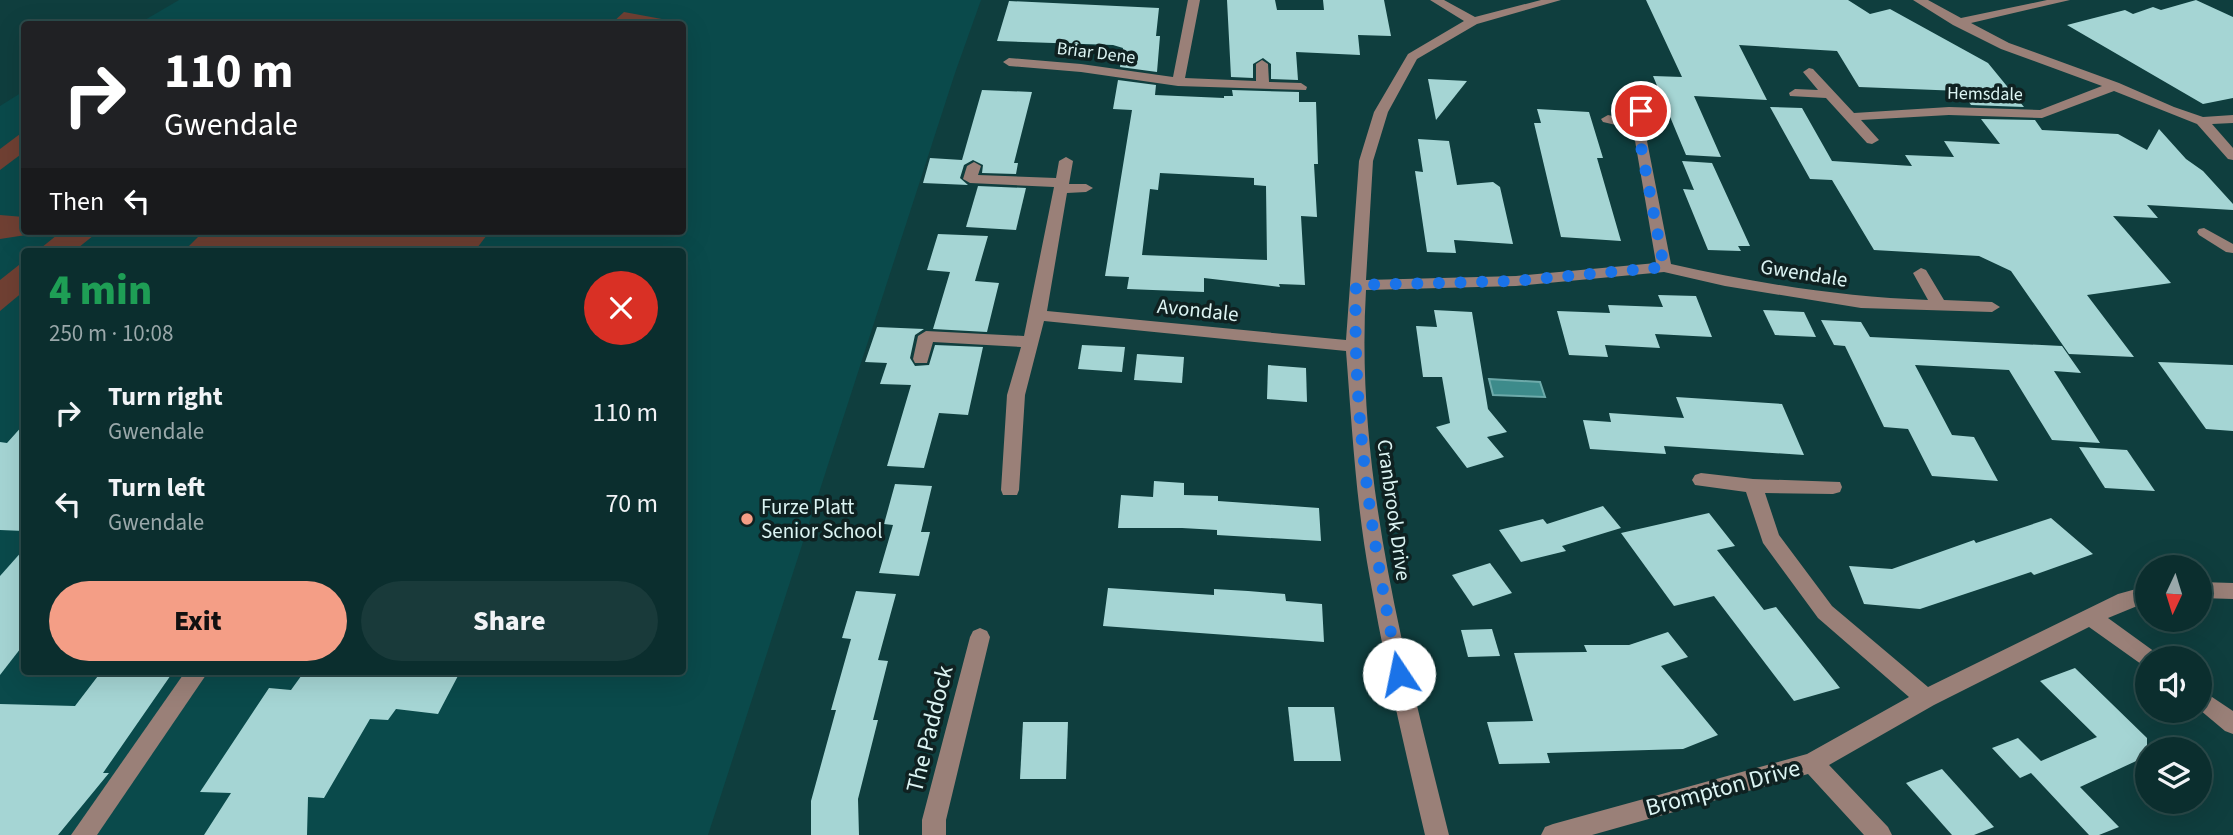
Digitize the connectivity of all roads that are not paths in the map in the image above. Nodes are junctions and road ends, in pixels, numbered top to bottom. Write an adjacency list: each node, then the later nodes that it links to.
1 (1194, 0): 11 (street)
2 (1436, 0): 6 (street)
3 (1555, 0): 6 (street, Cranbrook Drive)
4 (1919, 0): 7 (street, Hemsdale)
5 (2064, 0): 7 (street)
6 (1473, 21): 32 (street, Cranbrook Drive)
7 (1957, 22): 13 (street, Hemsdale)
8 (1009, 62): 11 (street, Briar Dene)
9 (1262, 64): 12 (street)
10 (1809, 72): 16 (street)
11 (1178, 82): 12 (street, Briar Dene)
12 (1263, 85): 14 (street, Briar Dene)
13 (2115, 86): 17 (street, Hemsdale); 20 (street, Hemsdale)
14 (1301, 87)
15 (1795, 93): 16 (street)
16 (1828, 94): 17 (street)
17 (1849, 117): 21 (street)
18 (2233, 119): 20 (street, Hemsdale)
19 (1608, 120): 30 (street)
20 (2202, 121): 22 (street, Hemsdale)
21 (1872, 140)
22 (2233, 156)
23 (1066, 161): 25 (street)
24 (974, 166): 25 (street)
25 (1063, 186): 26 (street); 35 (street)
26 (1086, 188)
27 (2203, 232): 28 (street)
28 (2232, 249): 29 (street)
29 (2210, 256)
30 (1664, 267): 32 (street, Gwendale); 33 (street, Gwendale)
31 (1921, 273): 33 (street)
32 (1356, 285): 37 (street, Cranbrook Drive)
33 (1940, 307): 34 (street, Gwendale)
34 (1992, 307)
35 (1038, 315): 36 (street); 37 (street, Avondale)
36 (1030, 342): 38 (street); 42 (street)
37 (1354, 346): 56 (street, Cranbrook Drive)
38 (920, 359)
39 (1701, 480): 40 (street)
40 (1753, 486): 41 (street); 50 (street)
41 (1833, 487)
42 (1010, 490)
43 (2212, 590): 44 (street)
44 (2233, 591)
45 (2135, 597): 46 (street, Brompton Drive)
46 (2091, 617): 48 (street); 50 (street, Brompton Drive)
47 (979, 637): 55 (street, The Paddock)
48 (2135, 649)
49 (195, 675): 54 (street)
50 (1926, 698): 53 (street, Brompton Drive)
51 (2212, 707): 52 (street)
52 (2233, 724)
53 (1812, 763): 57 (street, Brompton Drive); 58 (street, Brompton Drive)
54 (83, 835)
55 (934, 835)
56 (1437, 835)
57 (1553, 835)
58 (1880, 835)

